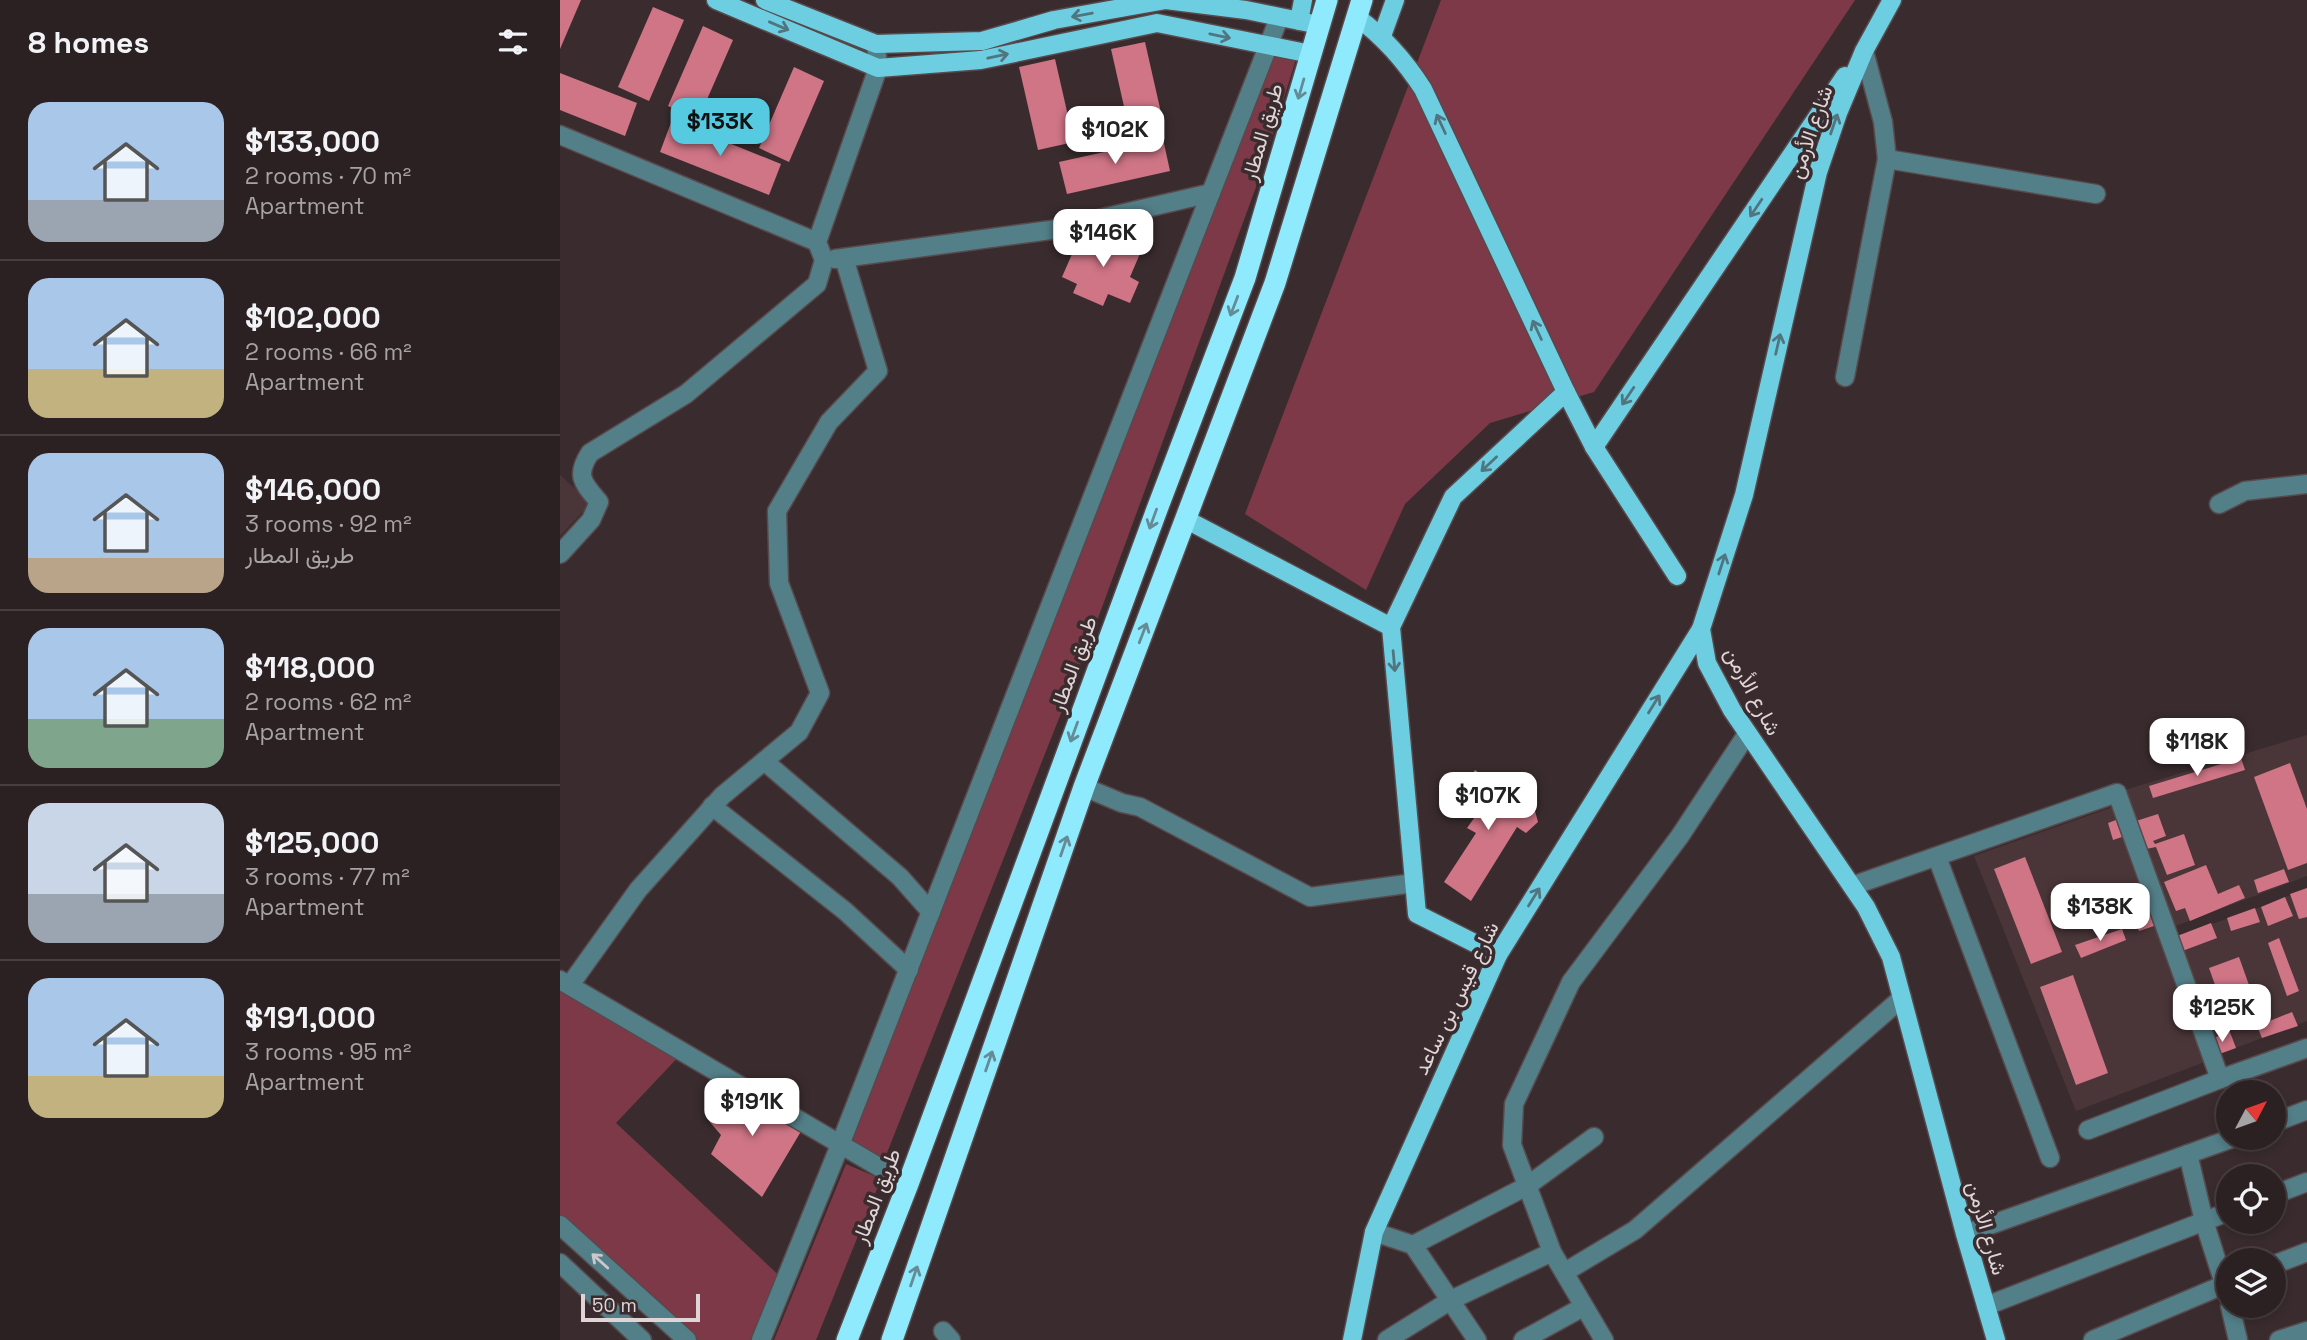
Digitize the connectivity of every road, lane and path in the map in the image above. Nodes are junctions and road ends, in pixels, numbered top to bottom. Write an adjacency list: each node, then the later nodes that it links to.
1 (716, 0): 15 (main road, one-way to 15)
2 (765, 0): 11 (main road)
3 (1303, 0): 9 (main road)
4 (1327, 0): 9 (highway, طريق المطار)
5 (1395, 0): 10 (main road)
6 (1892, 0): 13 (main road, شارع الأرمن)
7 (1360, 9): 10 (main road); 30 (highway)
8 (1279, 18): 9 (main road); 11 (main road, one-way to 11); 12 (street)
9 (1309, 23): 14 (highway, طريق المطار)
10 (1382, 36): 26 (main road, one-way to 10)
11 (876, 44): 15 (street)
12 (1269, 47): 14 (main road); 15 (main road, one-way to 12); 20 (street)
13 (1864, 51): 17 (main road); 18 (street); 19 (main road, شارع الأرمن, one-way to 13)
14 (1311, 54): 58 (highway, طريق المطار, one-way to 58)
15 (878, 68): 22 (street)
16 (560, 135): 22 (street)
17 (1790, 158): 19 (main road); 27 (main road, one-way to 27)
18 (1887, 159): 21 (street); 25 (street)
19 (1818, 172): 34 (main road, شارع الأرمن, one-way to 19)
20 (1211, 193): 23 (street); 42 (street)
21 (2096, 194)
22 (817, 242): 24 (street)
23 (844, 258): 24 (street); 36 (street)
24 (824, 261): 31 (street)
25 (1846, 377)
26 (1566, 392): 27 (main road); 33 (main road, one-way to 33)
27 (1594, 447): 32 (main road)
28 (2307, 484): 29 (street)
29 (2219, 503)
30 (1187, 520): 33 (main road); 37 (highway, one-way to 30)
31 (560, 554)
32 (1677, 576)
33 (1391, 627): 40 (main road, one-way to 40)
34 (1701, 629): 35 (main road, شارع الأرمن); 43 (main road, شارع قيس بن ساعد, one-way to 34)
35 (1747, 734): 41 (main road, شارع الأرمن); 59 (street)
36 (764, 761): 38 (street); 42 (street)
37 (1084, 787): 40 (street); 83 (highway, one-way to 37)
38 (712, 806): 44 (street); 45 (street)
39 (1937, 857): 41 (street); 48 (street); 56 (street)
40 (1414, 883): 43 (main road)
41 (1852, 886): 46 (main road, شارع الأرمن)
42 (931, 912): 44 (street)
43 (1497, 955): 64 (main road, شارع قيس بن ساعد)
44 (909, 970): 54 (street)
45 (565, 983): 54 (street)
46 (1902, 998): 65 (main road, شارع الأرمن); 72 (street)
47 (2307, 1048): 48 (street)
48 (2220, 1079): 51 (street)
49 (2307, 1111): 50 (street)
50 (2286, 1118)
51 (2088, 1130)
52 (1594, 1138): 59 (street)
53 (2216, 1144): 55 (street)
54 (840, 1145): 58 (street); 81 (street)
55 (2188, 1154): 62 (street); 65 (street)
56 (2050, 1158)
57 (2307, 1182): 60 (street)
58 (908, 1184): 82 (highway, طريق المطار)
59 (1527, 1186): 66 (street); 67 (street)
60 (2286, 1190)
61 (2216, 1216): 62 (street)
62 (2204, 1221): 69 (street); 75 (street)
63 (560, 1225): 80 (street, one-way to 63)
64 (1374, 1232): 66 (street); 84 (main road, شارع قيس بن ساعد)
65 (1965, 1234): 75 (main road, شارع الأرمن)
66 (1413, 1245): 74 (street)
67 (1552, 1252): 72 (street); 74 (street)
68 (2307, 1252): 70 (street)
69 (2216, 1256)
70 (2286, 1260)
71 (560, 1263): 79 (street)
72 (1565, 1272): 76 (street)
73 (2216, 1292): 90 (street)
74 (1451, 1300): 85 (street); 86 (street)
75 (1986, 1306): 89 (main road, شارع الأرمن)
76 (1583, 1307): 87 (street); 88 (street)
77 (2233, 1318): 91 (street)
78 (2307, 1331): 92 (street)
79 (642, 1340)
80 (687, 1340)
81 (761, 1340)
82 (847, 1340)
83 (892, 1340)
84 (1352, 1340)
85 (1387, 1340)
86 (1478, 1340)
87 (1523, 1340)
88 (1604, 1340)
89 (1996, 1340)
90 (2093, 1340)
91 (2238, 1340)
92 (2279, 1340)

